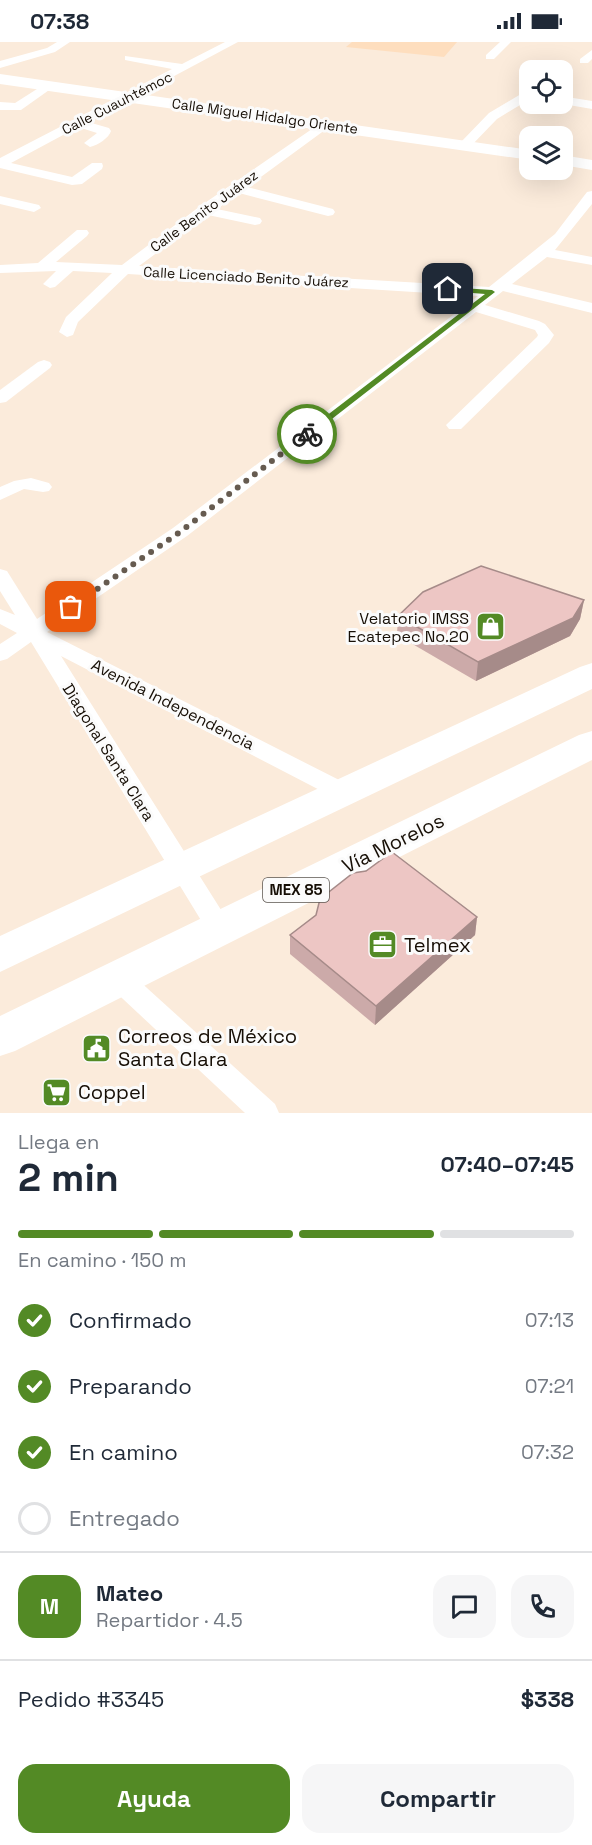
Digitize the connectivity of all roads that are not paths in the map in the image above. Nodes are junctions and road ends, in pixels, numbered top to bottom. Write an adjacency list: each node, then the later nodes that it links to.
1 (65, 42): 6 (street)
2 (233, 42): 7 (street, Calle Cuauhtémoc)
3 (506, 42): 4 (street)
4 (490, 57)
5 (129, 58): 7 (street)
6 (0, 65)
7 (184, 68): 10 (street, Calle Cuauhtémoc)
8 (0, 79): 9 (street, Calle Miguel Hidalgo Oriente)
9 (48, 86): 10 (street, Calle Miguel Hidalgo Oriente); 14 (street)
10 (128, 97): 15 (street, Calle Cuauhtémoc); 16 (street, Calle Miguel Hidalgo Oriente)
11 (519, 101): 18 (street)
12 (573, 102): 13 (street)
13 (592, 105)
14 (0, 106)
15 (77, 123): 17 (street); 21 (street, Calle Cuauhtémoc)
16 (325, 124): 18 (street, Calle Miguel Hidalgo Oriente); 24 (street, Calle Benito Juárez)
17 (90, 143)
18 (465, 145): 19 (street, Calle Miguel Hidalgo Oriente)
19 (519, 153)
20 (573, 162): 22 (street)
21 (0, 163): 23 (street)
22 (592, 165)
23 (97, 166)
24 (236, 188): 28 (street, Calle Benito Juárez); 29 (street)
25 (592, 195): 32 (street)
26 (0, 200): 27 (street)
27 (34, 208)
28 (204, 210): 30 (street); 37 (street, Calle Benito Juárez)
29 (328, 212)
30 (255, 221)
31 (82, 233): 35 (street)
32 (544, 252): 33 (street); 39 (street)
33 (592, 261)
34 (69, 266): 35 (street, Calle Licenciado Benito Juárez); 37 (street, Calle Licenciado Benito Juárez); 38 (street)
35 (42, 267): 36 (street, Calle Licenciado Benito Juárez)
36 (0, 270)
37 (124, 270): 39 (street, Calle Licenciado Benito Juárez); 42 (street, Calle Benito Juárez)
38 (50, 284)
39 (495, 289): 40 (street); 41 (street, Calle Licenciado Benito Juárez)
40 (473, 306): 45 (street); 50 (street)
41 (592, 308)
42 (67, 332)
43 (44, 364): 44 (street)
44 (0, 398)
45 (455, 425)
46 (43, 487): 47 (street)
47 (0, 495)
48 (0, 575): 50 (street, Diagonal Santa Clara)
49 (0, 616): 50 (street, Avenida Independencia)
50 (35, 632): 51 (street); 54 (street, Avenida Independencia); 55 (street, Diagonal Santa Clara)
51 (0, 654)
52 (592, 675): 54 (main road)
53 (592, 744): 56 (main road, Vía Morelos / MEX 85)
54 (345, 793): 55 (main road)
55 (182, 870): 56 (street, Diagonal Santa Clara); 57 (main road)
56 (219, 928): 58 (main road, Vía Morelos / MEX 85)
57 (0, 955)
58 (117, 977): 59 (main road, Vía Morelos / MEX 85); 60 (street)
59 (0, 1037)
60 (265, 1113)

